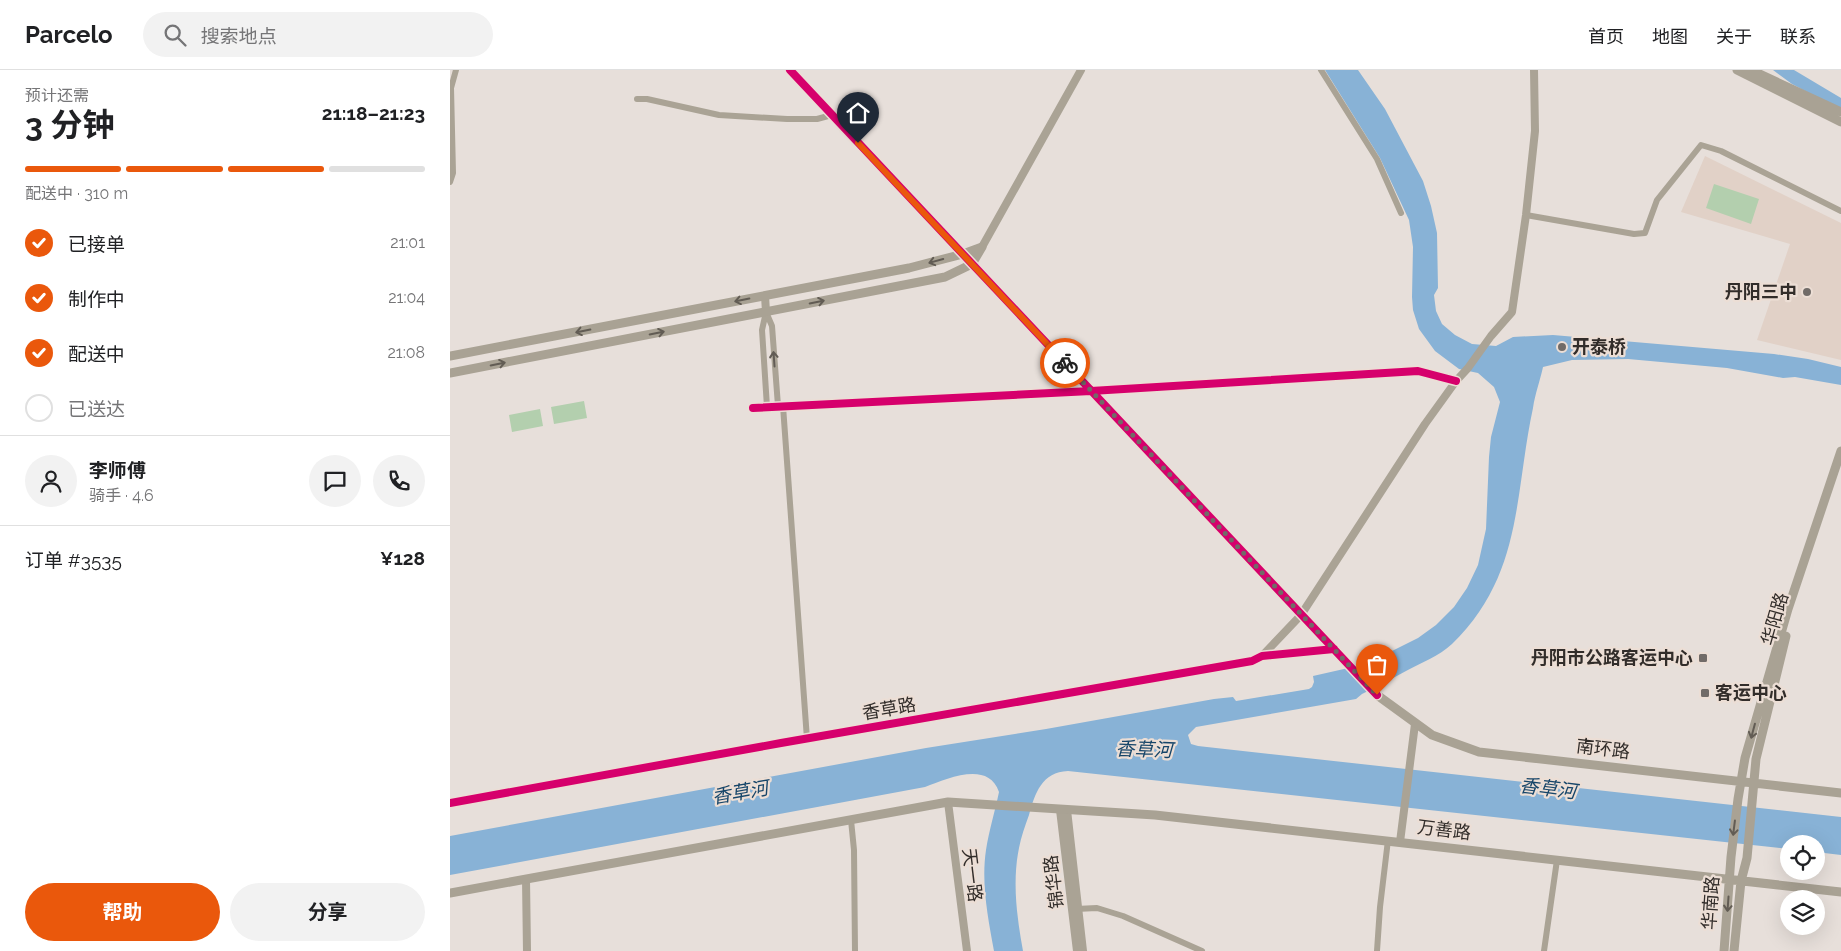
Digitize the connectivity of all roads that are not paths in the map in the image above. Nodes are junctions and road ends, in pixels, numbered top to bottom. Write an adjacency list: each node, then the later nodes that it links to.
1 (456, 70): 12 (street)
2 (790, 70): 10 (street)
3 (1081, 70): 16 (street)
4 (1321, 70): 14 (street)
5 (1534, 70): 15 (street)
6 (1737, 70): 11 (main road)
7 (1751, 70): 9 (main road)
8 (637, 99): 10 (street)
9 (1841, 112)
10 (832, 115): 17 (street)
11 (1841, 122)
12 (450, 182)
13 (1841, 211): 15 (street)
14 (1401, 213)
15 (1526, 215): 23 (street)
16 (982, 247): 17 (main road); 18 (main road)
17 (962, 254): 18 (street); 19 (main road, one-way to 19)
18 (972, 264): 20 (main road, one-way to 18); 24 (street)
19 (765, 296): 20 (street); 21 (main road, one-way to 21)
20 (766, 312): 22 (main road, one-way to 20); 25 (street, one-way to 20); 26 (street)
21 (450, 356)
22 (450, 373)
23 (1456, 381): 24 (street); 30 (street)
24 (1091, 391): 25 (street); 30 (street)
25 (780, 406): 26 (street); 35 (street)
26 (767, 407): 27 (street)
27 (753, 408)
28 (1841, 451): 36 (main road, one-way to 36)
29 (1841, 468): 37 (main road, 华阳路)
30 (1301, 615): 31 (street); 32 (street)
31 (1334, 649): 32 (street, 香草路); 33 (street)
32 (1262, 656): 35 (street, 香草路)
33 (1377, 695): 34 (main road, 南环路)
34 (1414, 724): 36 (main road, 南环路); 44 (street)
35 (807, 738): 40 (street, 香草路)
36 (1740, 782): 37 (main road, 南环路); 47 (main road, 华南路, one-way to 47)
37 (1755, 783): 38 (main road, 南环路); 48 (main road, 华南路)
38 (1841, 793)
39 (948, 802): 41 (main road, 万善路); 42 (main road, 万善路); 54 (street, 天一路)
40 (450, 803)
41 (1064, 810): 43 (main road, 万善路); 51 (street, 锦华路)
42 (851, 820): 46 (main road, 万善路); 53 (street)
43 (1388, 840): 44 (main road, 万善路); 58 (street)
44 (1400, 842): 45 (main road, 万善路)
45 (1557, 860): 47 (main road, 万善路); 59 (street)
46 (526, 879): 50 (main road, 万善路); 52 (street)
47 (1729, 879): 48 (main road, 万善路); 60 (main road, 华南路, one-way to 60)
48 (1741, 881): 49 (main road, 万善路); 61 (main road, 华南路)
49 (1841, 892)
50 (450, 893)
51 (1075, 909): 55 (street, 锦华路); 56 (street, 锦华路); 57 (street)
52 (527, 951)
53 (855, 951)
54 (967, 951)
55 (1076, 951)
56 (1083, 951)
57 (1202, 951)
58 (1377, 951)
59 (1544, 951)
60 (1724, 951)
61 (1734, 951)

